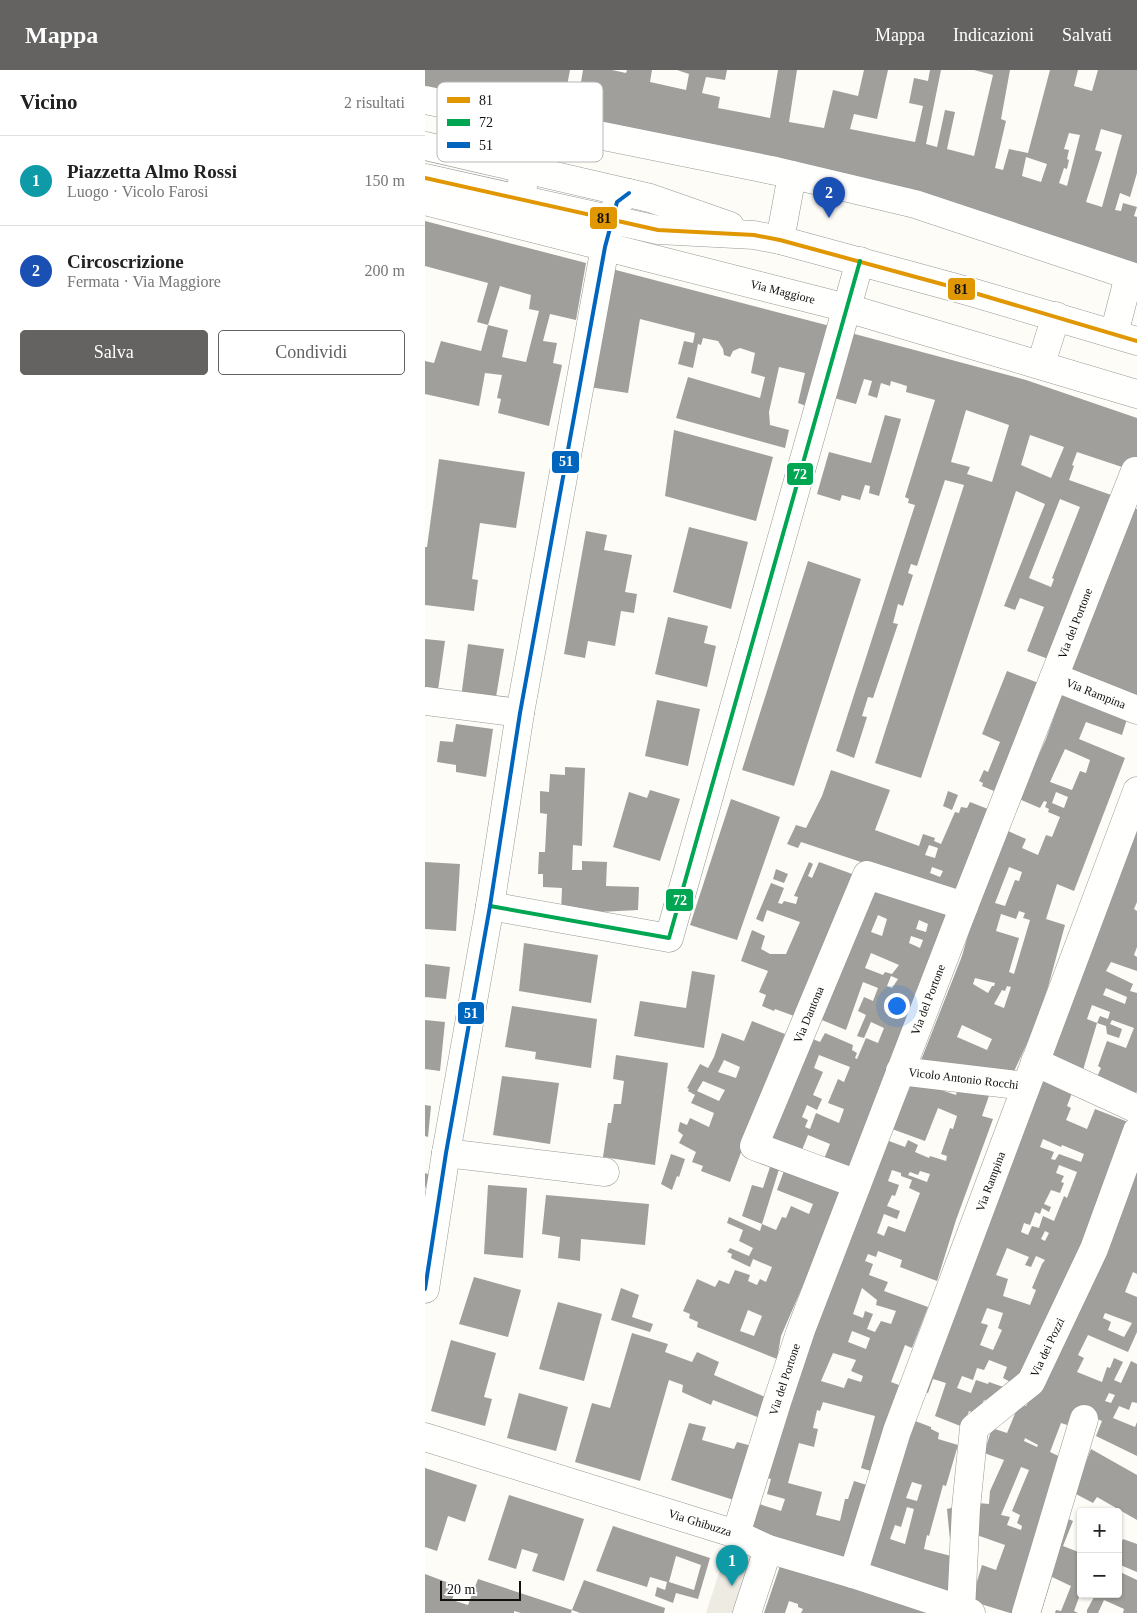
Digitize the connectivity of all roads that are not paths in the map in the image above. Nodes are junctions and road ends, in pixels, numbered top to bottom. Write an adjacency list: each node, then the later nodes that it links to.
1 (603, 136): 5 (street)
2 (495, 162): 4 (street)
3 (527, 162): 4 (street)
4 (526, 169): 7 (street); 8 (street)
5 (792, 175): 11 (street); 14 (street)
6 (425, 178): 8 (street)
7 (629, 192): 10 (street); 11 (street)
8 (526, 200): 10 (street)
9 (425, 201): 12 (street, Via Maggiore)
10 (611, 220): 11 (street); 12 (street)
11 (767, 237): 13 (street)
12 (605, 247): 15 (street, Via Maggiore); 24 (street)
13 (860, 261): 15 (street); 16 (street)
14 (1133, 277): 17 (street)
15 (847, 308): 18 (street, Via Maggiore); 26 (street)
16 (1056, 316): 17 (street); 18 (street)
17 (1126, 337)
18 (1041, 364): 19 (street, Via Maggiore)
19 (1137, 394)
20 (1135, 471): 21 (street, Via del Portone)
21 (1054, 677): 23 (street, Via Rampina); 27 (street, Via del Portone)
22 (425, 701): 24 (street)
23 (1137, 710)
24 (520, 713): 26 (street)
25 (1137, 791): 29 (street, Via Rampina)
26 (490, 906): 32 (street)
27 (964, 906): 28 (street, Via del Portone); 34 (street, Via Dantona)
28 (900, 1071): 29 (street, Vicolo Antonio Rocchi); 34 (street, Via del Portone)
29 (1031, 1074): 30 (street, Vicolo Antonio Rocchi); 40 (street, Via Rampina)
30 (1137, 1109)
31 (1137, 1131): 41 (street, Via dei Pozzi)
32 (446, 1153): 33 (street); 35 (street)
33 (605, 1172)
34 (857, 1184): 38 (street, Via del Portone)
35 (425, 1289)
36 (1084, 1419): 43 (street)
37 (425, 1437): 38 (street, Via Ghibuzza)
38 (736, 1534): 39 (street, Via Ghibuzza)
39 (768, 1549): 40 (street, Via Ghibuzza); 42 (street)
40 (853, 1574): 41 (street, Via Ghibuzza)
41 (966, 1612)
42 (747, 1613)
43 (1026, 1613)

